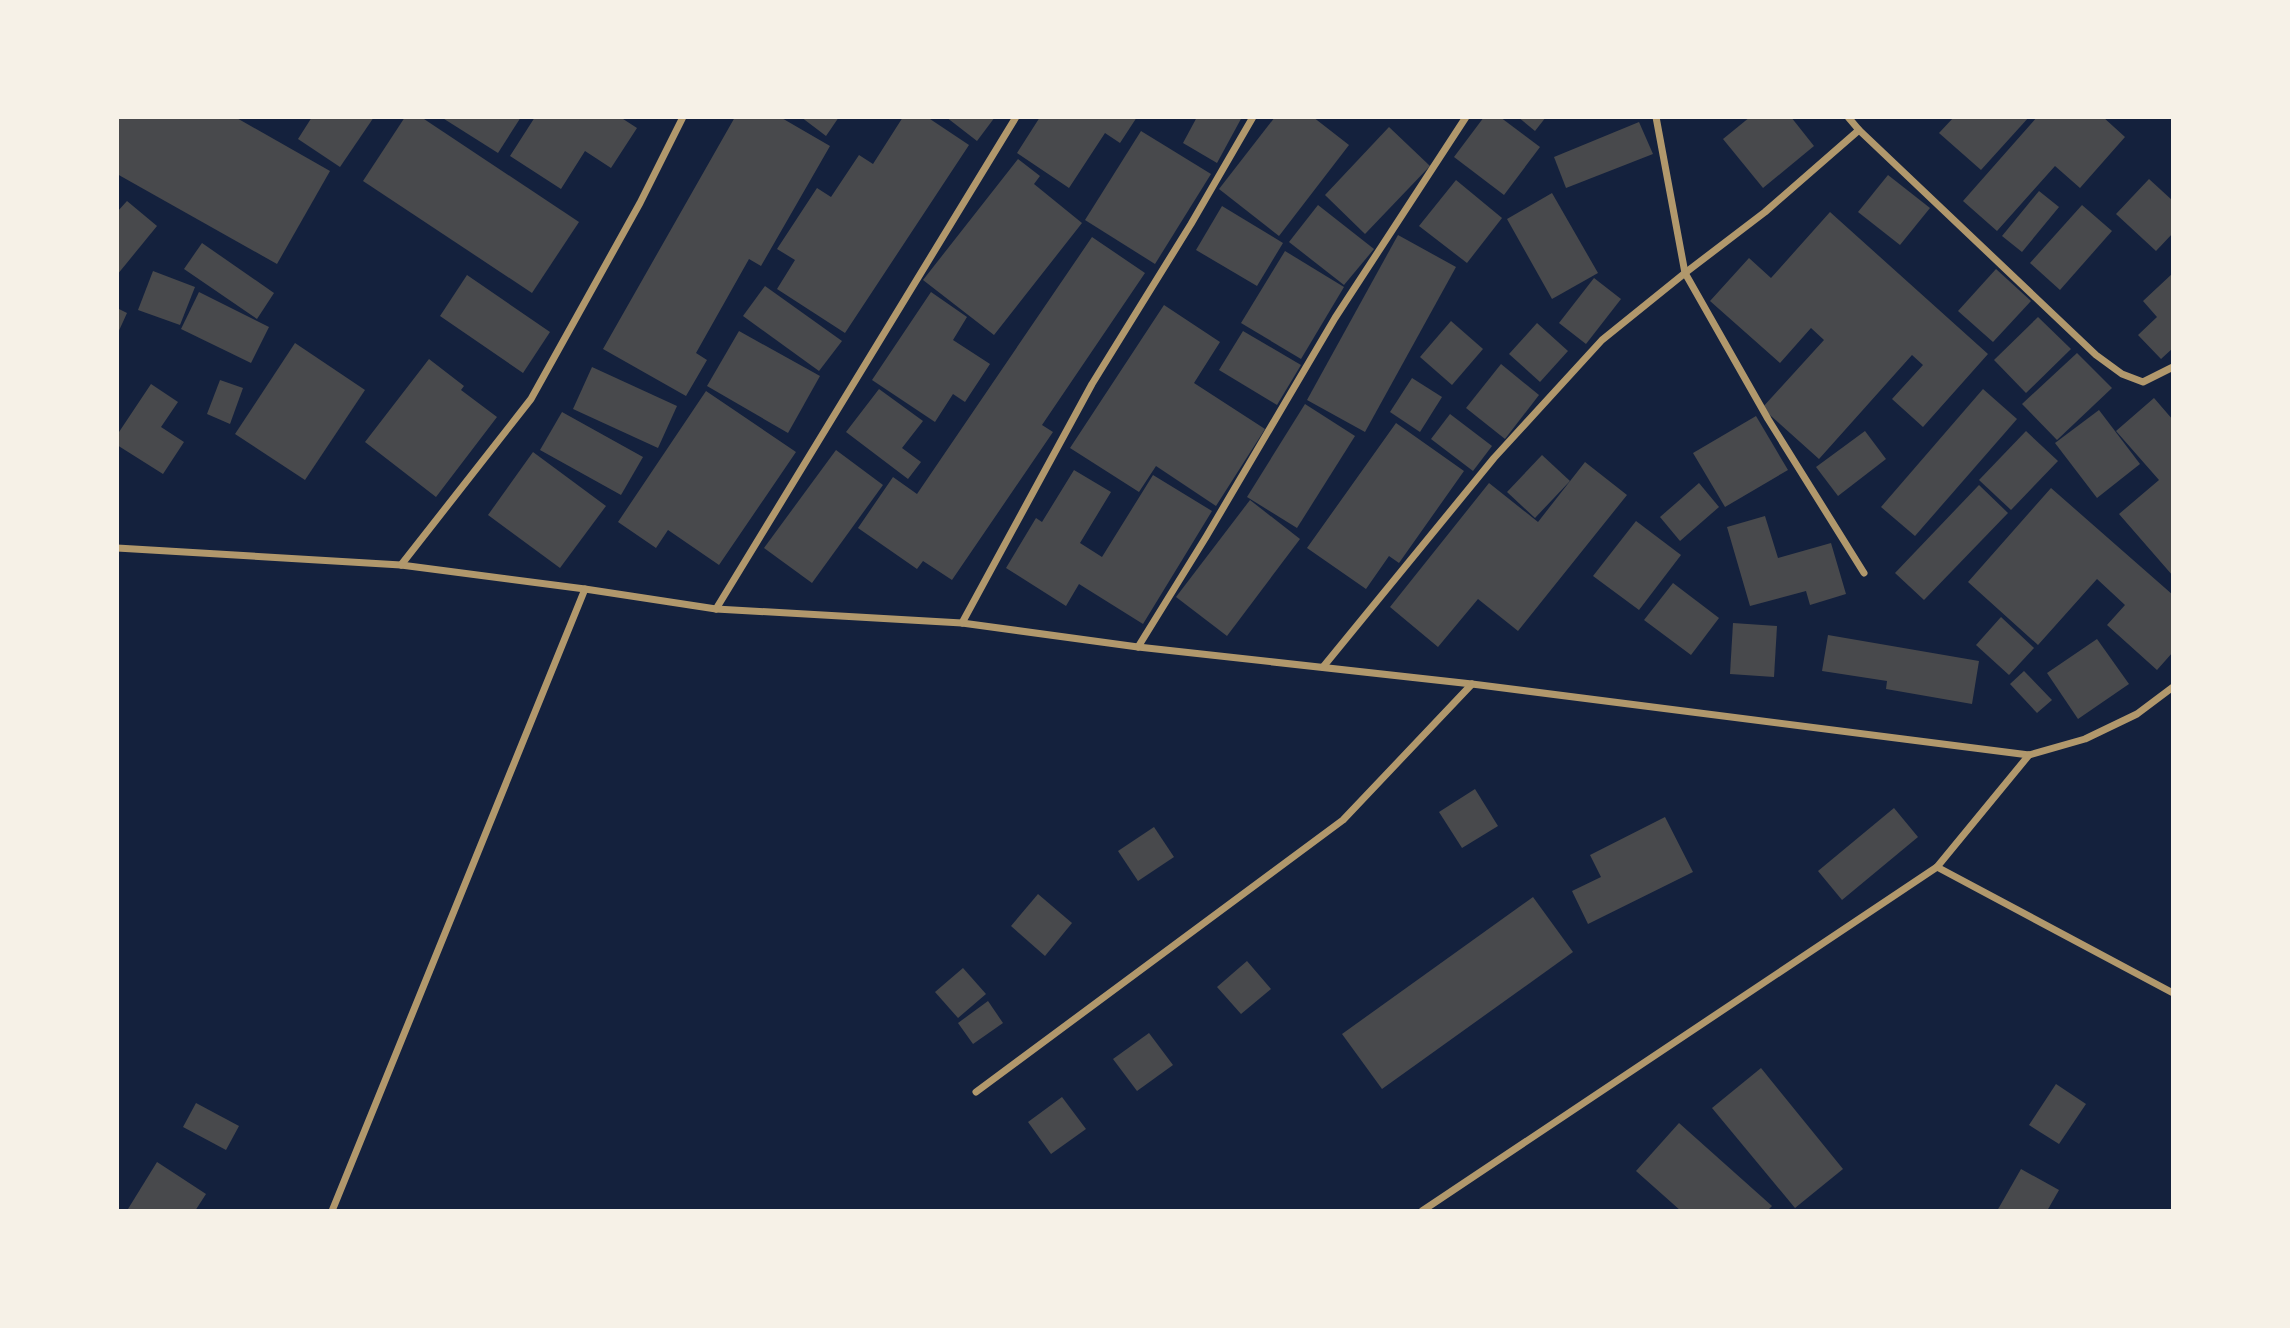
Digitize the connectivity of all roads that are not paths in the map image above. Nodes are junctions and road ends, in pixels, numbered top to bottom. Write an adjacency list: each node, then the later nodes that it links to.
1 (683, 117): 11 (street)
2 (1016, 117): 14 (street)
3 (1253, 117): 15 (street)
4 (1465, 117): 16 (street)
5 (1656, 117): 8 (street)
6 (1848, 117): 7 (street)
7 (1859, 130): 8 (street); 9 (street)
8 (1685, 273): 12 (street); 17 (street)
9 (2173, 366)
10 (117, 548): 11 (street)
11 (401, 565): 13 (street)
12 (1864, 573)
13 (585, 589): 14 (street); 24 (street)
14 (716, 609): 15 (street)
15 (962, 623): 16 (street)
16 (1138, 648): 17 (street)
17 (1323, 667): 18 (street)
18 (1472, 684): 20 (street); 23 (street)
19 (2173, 687): 20 (street)
20 (2029, 754): 21 (street)
21 (1937, 867): 22 (street); 25 (street)
22 (2173, 993)
23 (976, 1092)
24 (332, 1211)
25 (1422, 1211)

